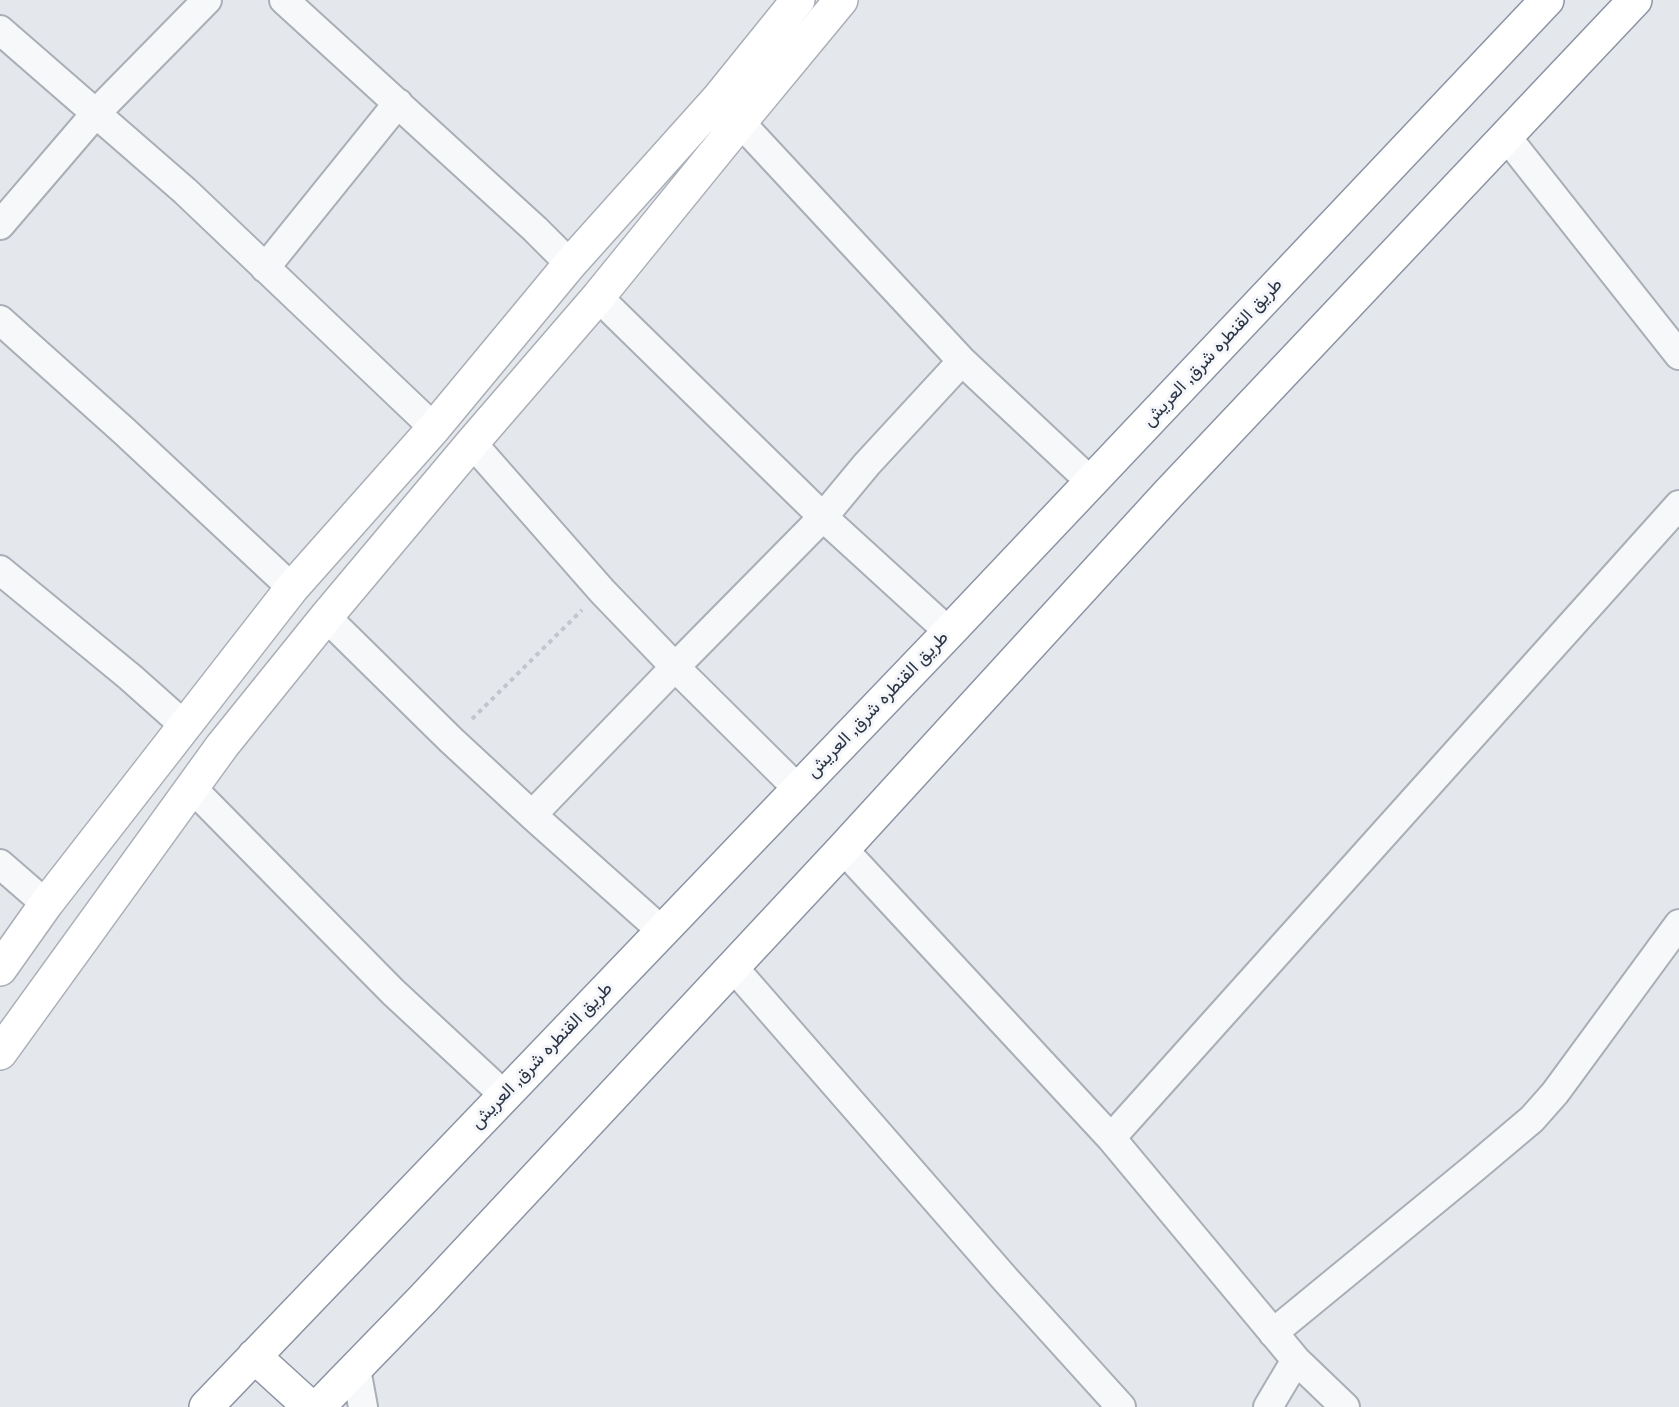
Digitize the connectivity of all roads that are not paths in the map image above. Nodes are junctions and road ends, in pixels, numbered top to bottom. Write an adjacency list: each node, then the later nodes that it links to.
1 (207, 0): 10 (street)
2 (284, 0): 8 (street)
3 (798, 0): 9 (main road)
4 (842, 0): 9 (main road)
5 (1547, 0): 21 (main road, طريق القنطره شرق, العريش)
6 (1635, 0): 11 (main road)
7 (0, 30): 10 (street)
8 (398, 103): 13 (street); 14 (street)
9 (729, 110): 13 (main road); 15 (main road); 18 (street)
10 (96, 113): 12 (street); 14 (street)
11 (1506, 135): 17 (street); 33 (main road)
12 (0, 225)
13 (570, 264): 19 (main road)
14 (265, 268): 19 (street)
15 (598, 297): 20 (main road); 23 (street)
16 (3, 330): 25 (street)
17 (1679, 355)
18 (962, 361): 21 (street); 23 (street)
19 (434, 428): 25 (main road)
20 (472, 443): 26 (main road); 28 (street)
21 (1091, 482): 27 (main road, طريق القنطره شرق, العريش)
22 (1679, 505): 42 (street)
23 (823, 517): 27 (street); 28 (street)
24 (0, 570): 29 (street)
25 (292, 588): 29 (main road)
26 (326, 617): 30 (main road); 32 (street)
27 (950, 632): 31 (main road, طريق القنطره شرق, العريش)
28 (675, 667): 31 (street); 32 (street)
29 (185, 726): 35 (main road)
30 (191, 787): 40 (main road); 41 (street)
31 (798, 789): 37 (main road, طريق القنطره شرق, العريش)
32 (532, 815): 37 (street)
33 (843, 849): 38 (main road); 42 (street)
34 (0, 864): 35 (street)
35 (46, 904): 39 (main road)
36 (1679, 924): 43 (street)
37 (662, 931): 41 (main road, طريق القنطره شرق, العريش)
38 (733, 967): 46 (main road); 51 (street)
39 (0, 969)
40 (0, 1053)
41 (504, 1095): 44 (main road, طريق القنطره شرق, العريش)
42 (1111, 1138): 43 (street)
43 (1274, 1333): 45 (street)
44 (254, 1356): 47 (main road, طريق القنطره شرق, العريش); 48 (main road)
45 (1296, 1360): 52 (street); 53 (street)
46 (356, 1369): 49 (main road); 50 (street)
47 (206, 1407)
48 (310, 1407)
49 (318, 1407)
50 (363, 1407)
51 (1121, 1407)
52 (1268, 1407)
53 (1345, 1407)

